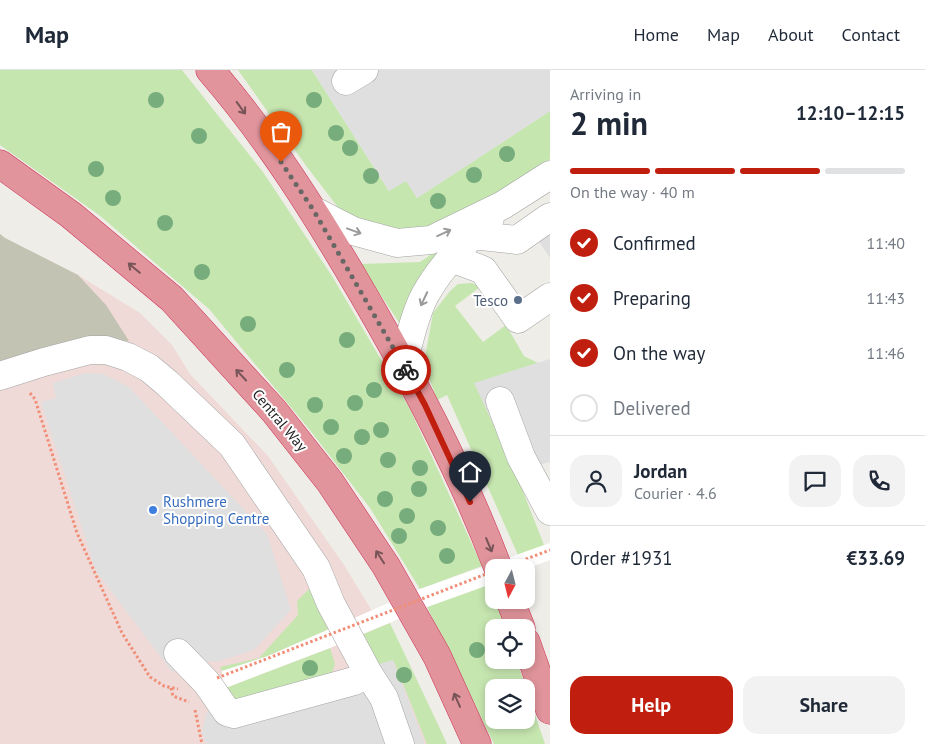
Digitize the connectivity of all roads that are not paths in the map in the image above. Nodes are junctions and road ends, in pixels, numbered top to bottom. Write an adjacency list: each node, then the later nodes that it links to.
1 (210, 70): 5 (highway, one-way to 5)
2 (0, 164): 20 (highway, Central Way, one-way to 2)
3 (550, 175): 4 (street)
4 (502, 205): 5 (street, one-way to 4); 7 (street)
5 (314, 211): 10 (highway)
6 (550, 217): 7 (street)
7 (472, 236): 8 (street)
8 (451, 258): 9 (street); 10 (street, one-way to 10)
9 (550, 297)
10 (403, 364): 14 (highway, one-way to 14)
11 (0, 376): 17 (street)
12 (500, 401): 13 (street)
13 (550, 511)
14 (502, 559)
15 (178, 653): 17 (street)
16 (535, 668): 18 (highway)
17 (368, 673): 19 (street)
18 (550, 710)
19 (400, 744)
20 (476, 744)

